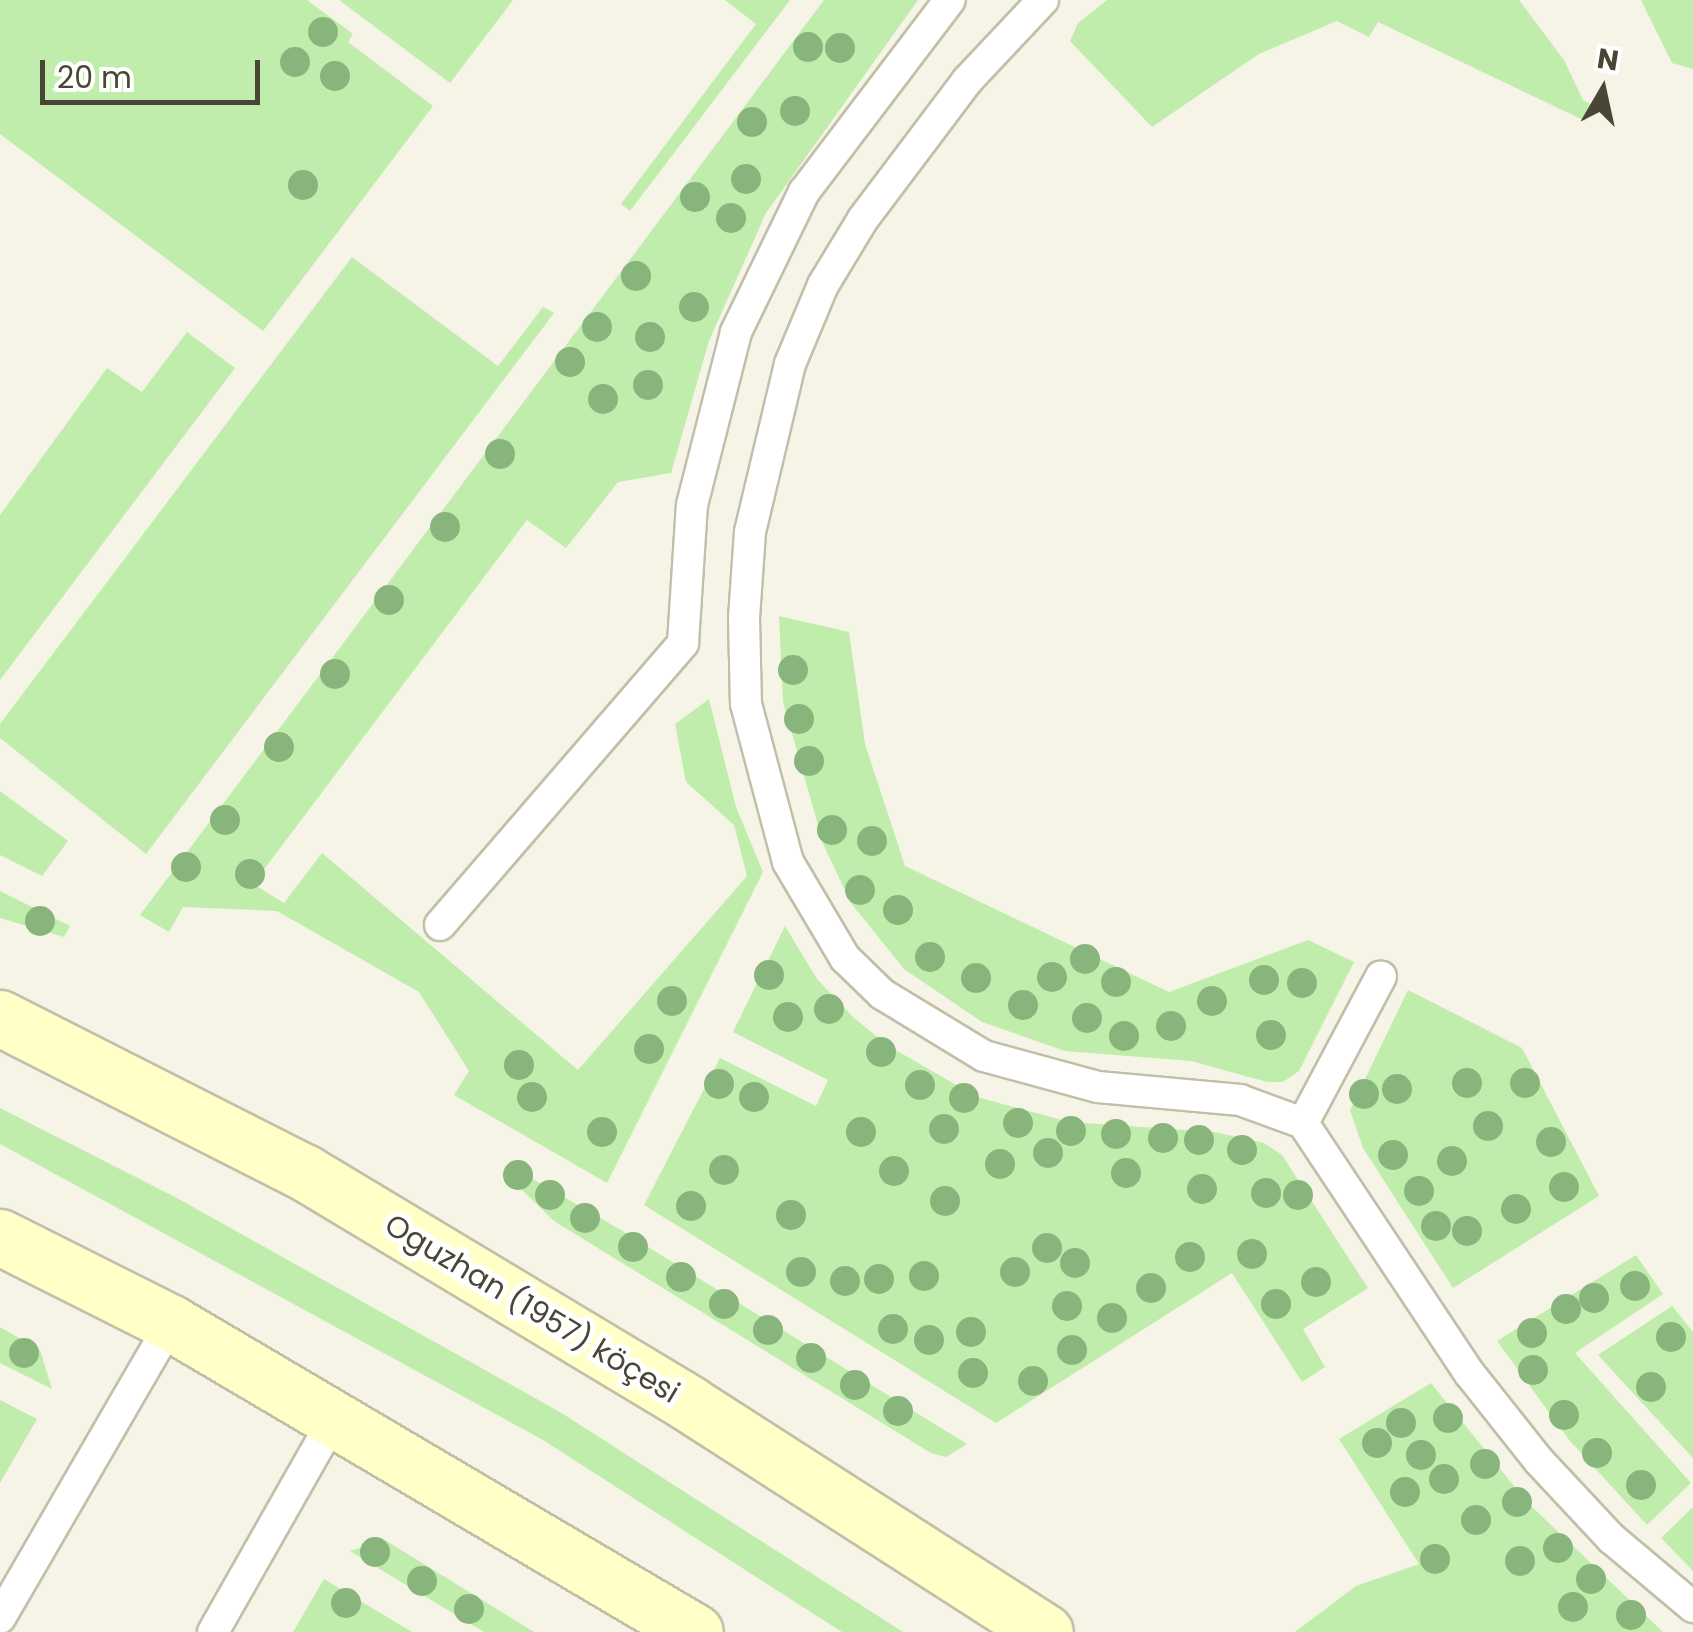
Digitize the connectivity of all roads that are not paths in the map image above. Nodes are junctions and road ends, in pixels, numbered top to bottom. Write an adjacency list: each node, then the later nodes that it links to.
1 (950, 0): 3 (lane)
2 (1043, 0): 6 (lane)
3 (440, 926)
4 (1382, 976): 6 (lane)
5 (0, 1018): 14 (main road, Oguzhan (1957) köçesi)
6 (1302, 1124): 10 (lane)
7 (0, 1237): 8 (main road)
8 (172, 1323): 9 (main road); 11 (lane)
9 (335, 1417): 12 (lane); 13 (main road)
10 (1693, 1607)
11 (0, 1618)
12 (213, 1632)
13 (695, 1632)
14 (1046, 1632)

